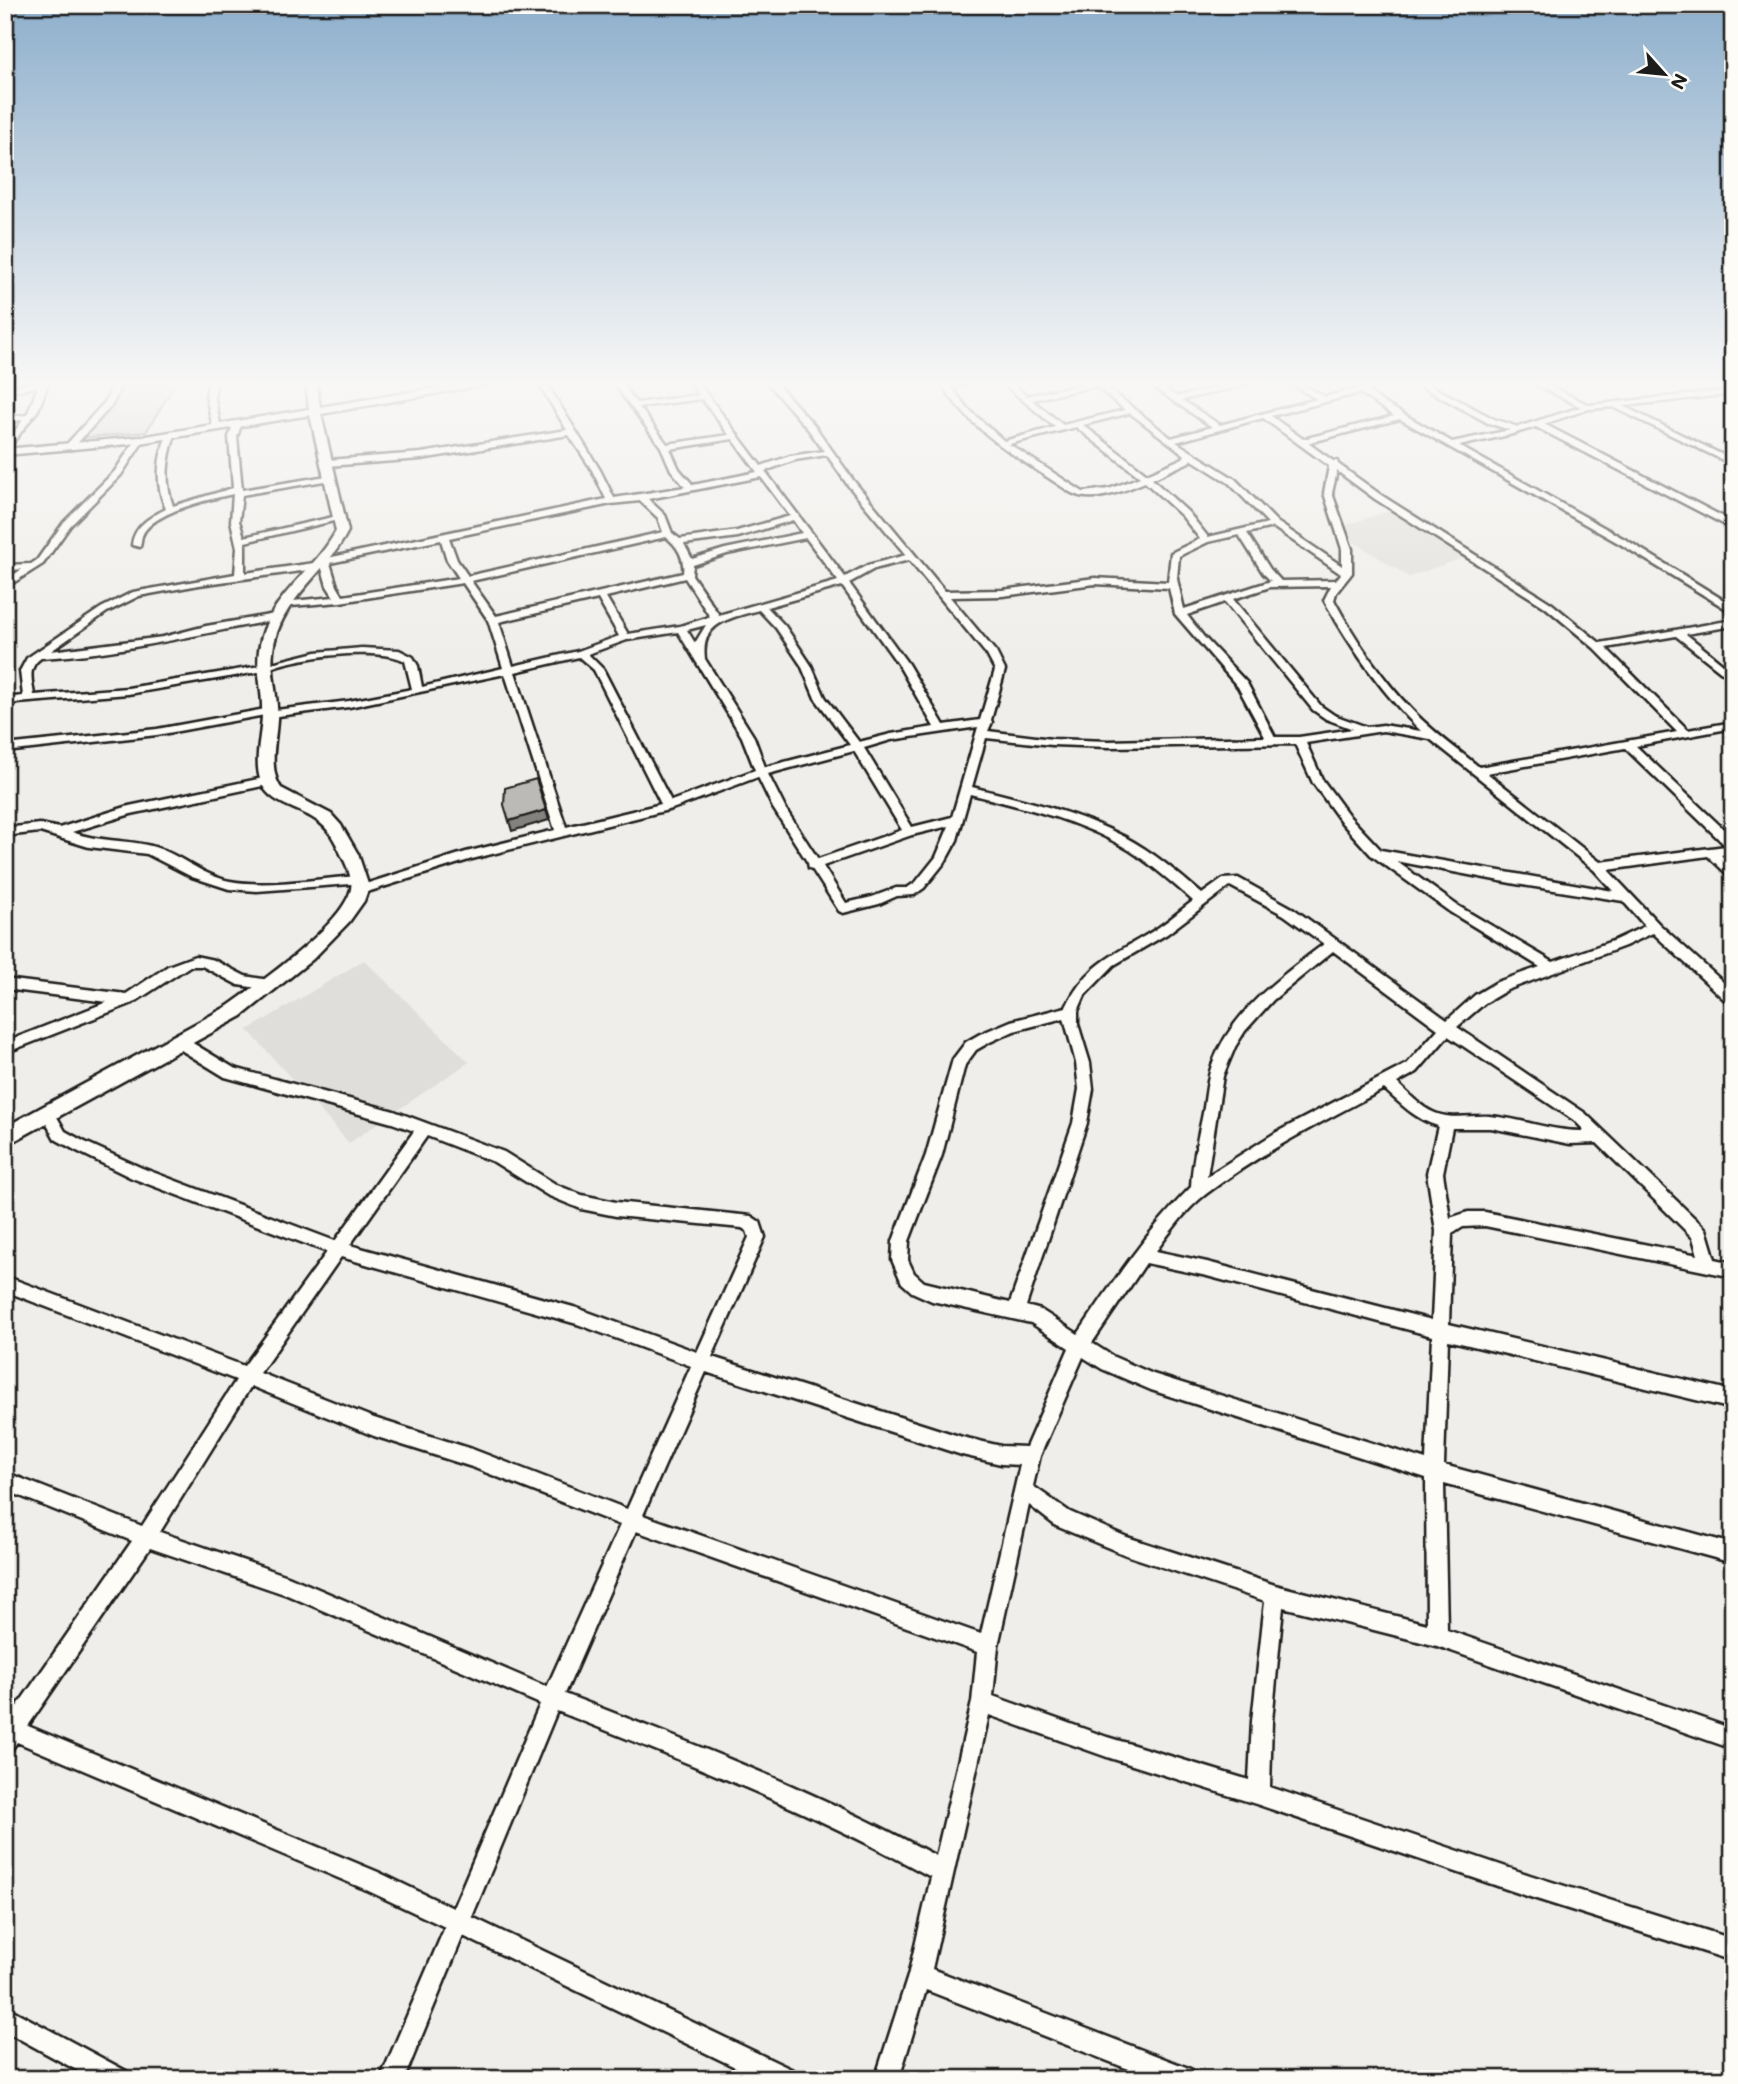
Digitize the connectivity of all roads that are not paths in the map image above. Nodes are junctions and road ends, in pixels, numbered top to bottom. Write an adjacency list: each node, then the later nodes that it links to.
1 (112, 478): 38 (street)
2 (163, 478): 22 (street)
3 (236, 478): 19 (street)
4 (294, 478): 19 (street)
5 (330, 478): 23 (street)
6 (602, 478): 21 (street)
7 (682, 478): 18 (street)
8 (735, 478): 18 (street)
9 (765, 478): 24 (street)
10 (848, 478): 35 (street)
11 (1053, 478): 17 (street)
12 (1228, 478): 25 (street)
13 (1331, 478): 40 (street)
14 (1354, 478): 63 (street)
15 (1511, 478): 54 (street)
16 (1641, 478): 26 (street)
17 (1146, 479): 31 (street)
18 (692, 489): 20 (street)
19 (237, 492): 22 (street); 32 (street)
20 (642, 498): 21 (street); 28 (street)
21 (611, 501): 30 (street)
22 (171, 511): 34 (street)
23 (339, 517): 32 (street); 37 (street)
24 (795, 517): 29 (street); 33 (street)
25 (1273, 524): 27 (street); 40 (street)
26 (1733, 526)
27 (1242, 533): 31 (street); 45 (street)
28 (668, 534): 33 (street); 43 (street)
29 (810, 534): 36 (street); 44 (street)
30 (444, 536): 37 (street); 43 (street)
31 (1205, 540): 47 (street)
32 (240, 541): 42 (street)
33 (678, 542): 36 (street)
34 (137, 545)
35 (910, 557): 44 (street); 50 (street)
36 (689, 563): 41 (street)
37 (319, 564): 42 (street); 51 (street); 55 (street)
38 (35, 565): 39 (street); 48 (street)
39 (5, 568)
40 (1347, 573): 46 (street)
41 (687, 575): 49 (street); 58 (street)
42 (240, 576): 65 (street)
43 (468, 579): 51 (street); 57 (street)
44 (844, 582): 53 (street); 75 (street)
45 (1278, 583): 46 (street); 52 (street)
46 (1338, 583): 79 (street)
47 (1173, 584): 50 (street); 56 (street)
48 (5, 585)
49 (600, 594): 57 (street); 62 (street)
50 (941, 594): 76 (street)
51 (340, 599): 55 (street)
52 (1227, 599): 56 (street); 77 (street)
53 (760, 605): 58 (street); 83 (street)
54 (1733, 610)
55 (278, 611): 65 (street); 67 (street)
56 (1180, 614): 81 (street)
57 (493, 620): 68 (street)
58 (715, 621): 60 (street); 66 (street)
59 (1733, 624): 61 (street)
60 (681, 629): 62 (street); 66 (street)
61 (1679, 633): 63 (street); 69 (street)
62 (625, 637): 64 (street)
63 (1598, 646): 78 (street)
64 (582, 653): 68 (street); 89 (street)
65 (37, 656): 71 (street)
66 (700, 660): 86 (street)
67 (264, 667): 70 (street); 71 (street); 73 (street)
68 (508, 670): 70 (street); 92 (street)
69 (1733, 678)
70 (418, 691): 73 (street)
71 (29, 699): 72 (street)
72 (5, 701)
73 (270, 713): 84 (street); 87 (street)
74 (1733, 725): 78 (street)
75 (940, 728): 76 (street); 83 (street)
76 (985, 728): 81 (street); 88 (street)
77 (1364, 729): 79 (street); 80 (street)
78 (1686, 734): 82 (street)
79 (1433, 736): 85 (street)
80 (1298, 740): 81 (street); 96 (street)
81 (1272, 741)
82 (1629, 745): 85 (street); 95 (street)
83 (858, 748): 86 (street); 94 (street)
84 (5, 749)
85 (1478, 771): 99 (street)
86 (761, 772): 89 (street); 98 (street)
87 (268, 781): 91 (street); 101 (street)
88 (965, 789): 90 (street); 103 (street)
89 (668, 806): 92 (street)
90 (957, 820): 94 (street); 98 (street)
91 (59, 831): 93 (street); 101 (street)
92 (561, 831): 101 (street)
93 (5, 832)
94 (909, 832): 98 (street)
95 (1733, 847): 97 (street)
96 (1375, 852): 102 (street); 106 (street)
97 (1711, 852): 99 (street); 100 (street)
98 (813, 865)
99 (1598, 867): 102 (street)
100 (1733, 873)
101 (360, 885): 108 (street)
102 (1629, 898): 104 (street)
103 (1203, 902): 105 (street); 111 (street)
104 (1654, 927): 106 (street); 110 (street)
105 (1333, 944): 112 (street); 121 (street)
106 (1552, 968): 112 (street)
107 (5, 984): 109 (street)
108 (270, 985): 109 (street); 113 (street)
109 (128, 999): 114 (street)
110 (1733, 999)
111 (1071, 1011): 128 (street); 128 (street)
112 (1447, 1028): 115 (street); 120 (street)
113 (181, 1043): 116 (street); 118 (street)
114 (5, 1048)
115 (1387, 1083): 117 (street); 121 (street)
116 (47, 1112): 119 (street); 123 (street)
117 (1446, 1122): 120 (street); 122 (street)
118 (424, 1128): 123 (street); 131 (street)
119 (5, 1137)
120 (1602, 1137): 125 (street)
121 (1199, 1190): 124 (street)
122 (1444, 1231): 125 (street); 129 (street)
123 (338, 1249): 131 (street); 132 (street)
124 (1142, 1255): 129 (street); 130 (street)
125 (1708, 1264): 126 (street)
126 (1733, 1270)
127 (5, 1283): 132 (street)
128 (1016, 1310): 130 (street)
129 (1440, 1330): 133 (street); 135 (street)
130 (1081, 1344): 134 (street); 135 (street)
131 (701, 1362): 134 (street); 138 (street)
132 (247, 1377): 138 (street); 139 (street)
133 (1733, 1400)
134 (1031, 1456): 137 (street)
135 (1435, 1472): 140 (street); 142 (street)
136 (5, 1481): 139 (street)
137 (1023, 1489): 141 (street); 143 (street)
138 (633, 1521): 143 (street); 144 (street)
139 (146, 1537): 144 (street); 146 (street)
140 (1733, 1554)
141 (1276, 1595): 142 (street); 148 (street)
142 (1437, 1636): 147 (street)
143 (988, 1646): 145 (street)
144 (552, 1699): 149 (street); 150 (street)
145 (982, 1702): 148 (street); 149 (street)
146 (8, 1733): 150 (street)
147 (1733, 1740)
148 (1259, 1794): 151 (street)
149 (942, 1871): 152 (street)
150 (459, 1923): 155 (street); 156 (street)
151 (1733, 1950)
152 (919, 1976): 157 (street); 158 (street)
153 (5, 2018): 154 (street)
154 (118, 2079)
155 (392, 2079)
156 (787, 2079)
157 (887, 2079)
158 (1186, 2079)

